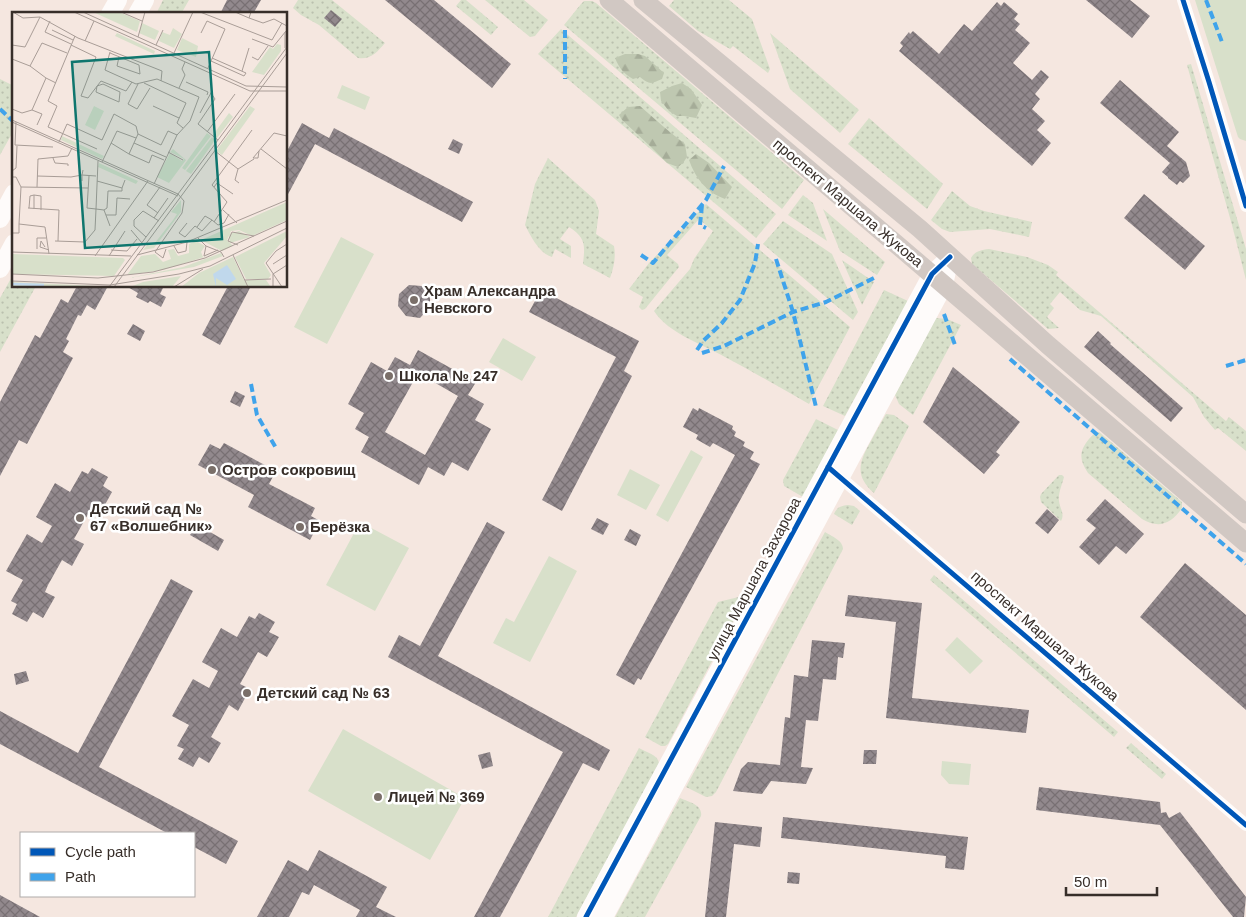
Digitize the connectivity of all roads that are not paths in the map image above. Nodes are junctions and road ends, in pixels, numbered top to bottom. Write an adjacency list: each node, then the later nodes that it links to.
1 (118, 0): 6 (street)
2 (145, 0): 7 (street)
3 (609, 0): 14 (main road, проспект Маршала Жукова)
4 (643, 0): 12 (main road, проспект Маршала Жукова)
5 (1183, 0): 9 (street)
6 (111, 12)
7 (138, 12)
8 (12, 197): 10 (street)
9 (1246, 206)
10 (0, 219)
11 (12, 247): 13 (street)
12 (950, 257): 14 (street, улица Маршала Захарова); 16 (main road, проспект Маршала Жукова)
13 (0, 269)
14 (938, 280): 15 (street, улица Маршала Захарова); 17 (main road, проспект Маршала Жукова)
15 (834, 472): 18 (street, проспект Маршала Жукова); 19 (street, улица Маршала Захарова); 20 (street, улица Маршала Захарова)
16 (1246, 514)
17 (1246, 543)
18 (1246, 825)
19 (586, 917)
20 (604, 917)

